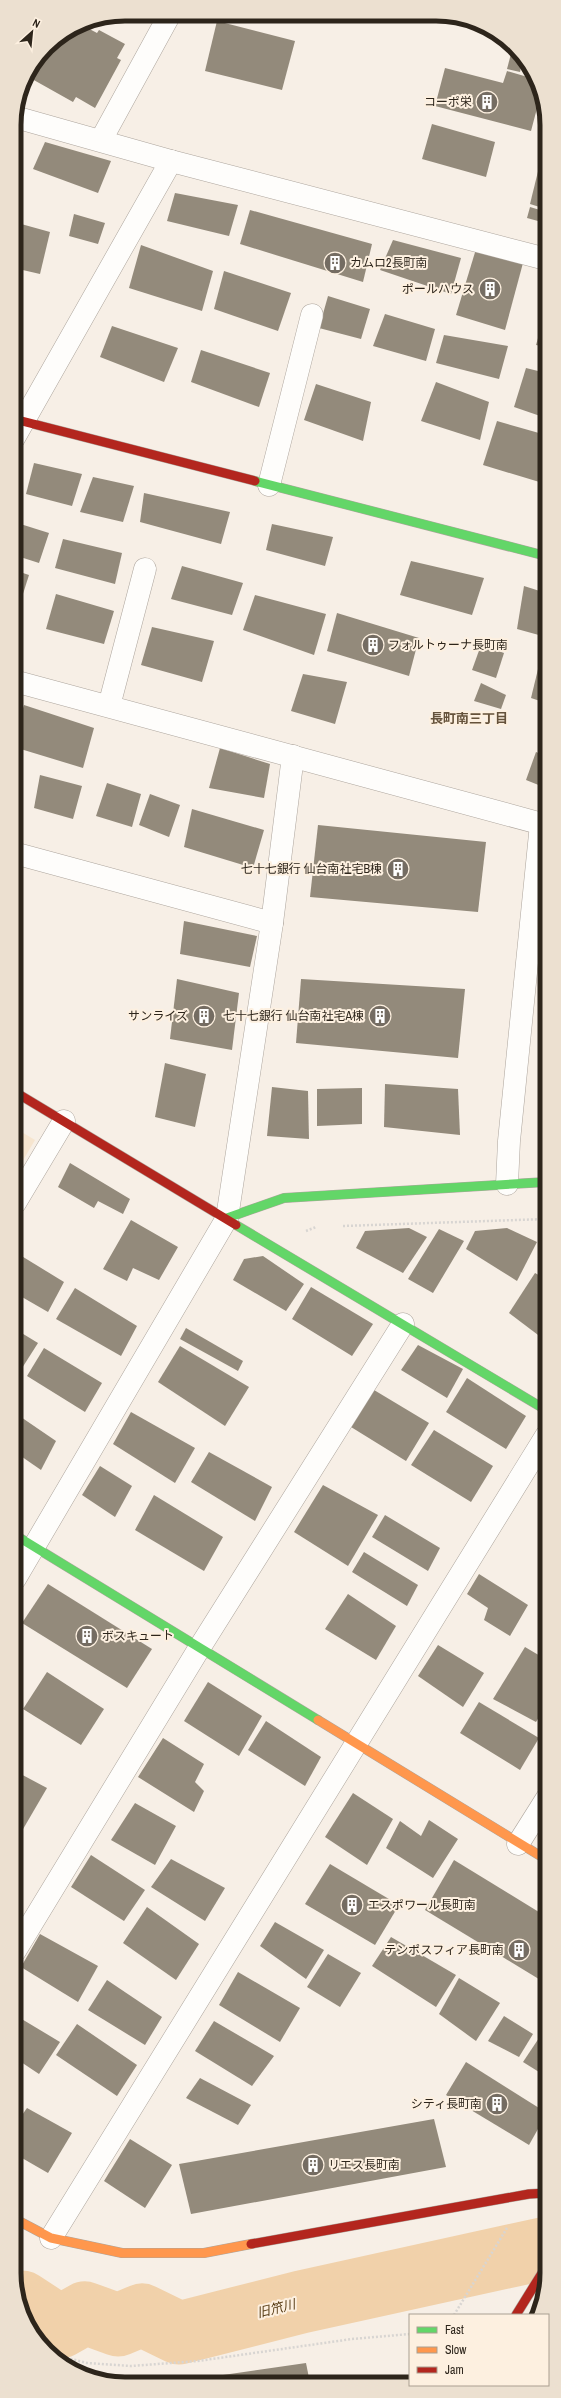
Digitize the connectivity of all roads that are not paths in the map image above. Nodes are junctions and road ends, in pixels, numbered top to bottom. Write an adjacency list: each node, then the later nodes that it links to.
1 (166, 21): 3 (street)
2 (21, 118): 3 (street)
3 (101, 140): 4 (street)
4 (171, 161): 5 (street); 7 (street)
5 (540, 257)
6 (312, 315): 9 (street)
7 (21, 419)
8 (21, 427): 9 (street)
9 (269, 485): 10 (street)
10 (540, 554)
11 (145, 569): 13 (street)
12 (21, 683): 13 (street)
13 (108, 706): 14 (street)
14 (293, 756): 15 (street); 18 (street)
15 (540, 824)
16 (21, 855): 18 (street)
17 (540, 861): 22 (street)
18 (272, 923): 24 (street)
19 (21, 1096): 20 (street)
20 (64, 1121): 23 (street); 24 (street)
21 (540, 1182): 22 (street)
22 (507, 1184): 24 (street)
23 (21, 1193)
24 (227, 1218): 25 (street); 29 (street)
25 (404, 1324): 26 (street); 31 (street)
26 (540, 1406)
27 (540, 1446): 32 (street)
28 (21, 1539): 29 (street)
29 (35, 1547): 30 (street); 31 (street)
30 (21, 1569)
31 (200, 1647): 32 (street); 36 (street)
32 (357, 1744): 34 (street); 39 (street)
33 (540, 1809): 34 (street)
34 (518, 1844): 35 (street)
35 (540, 1856)
36 (21, 1941)
37 (540, 2193): 39 (street)
38 (21, 2222): 39 (street)
39 (51, 2238)
40 (540, 2276): 41 (street)
41 (517, 2314)

